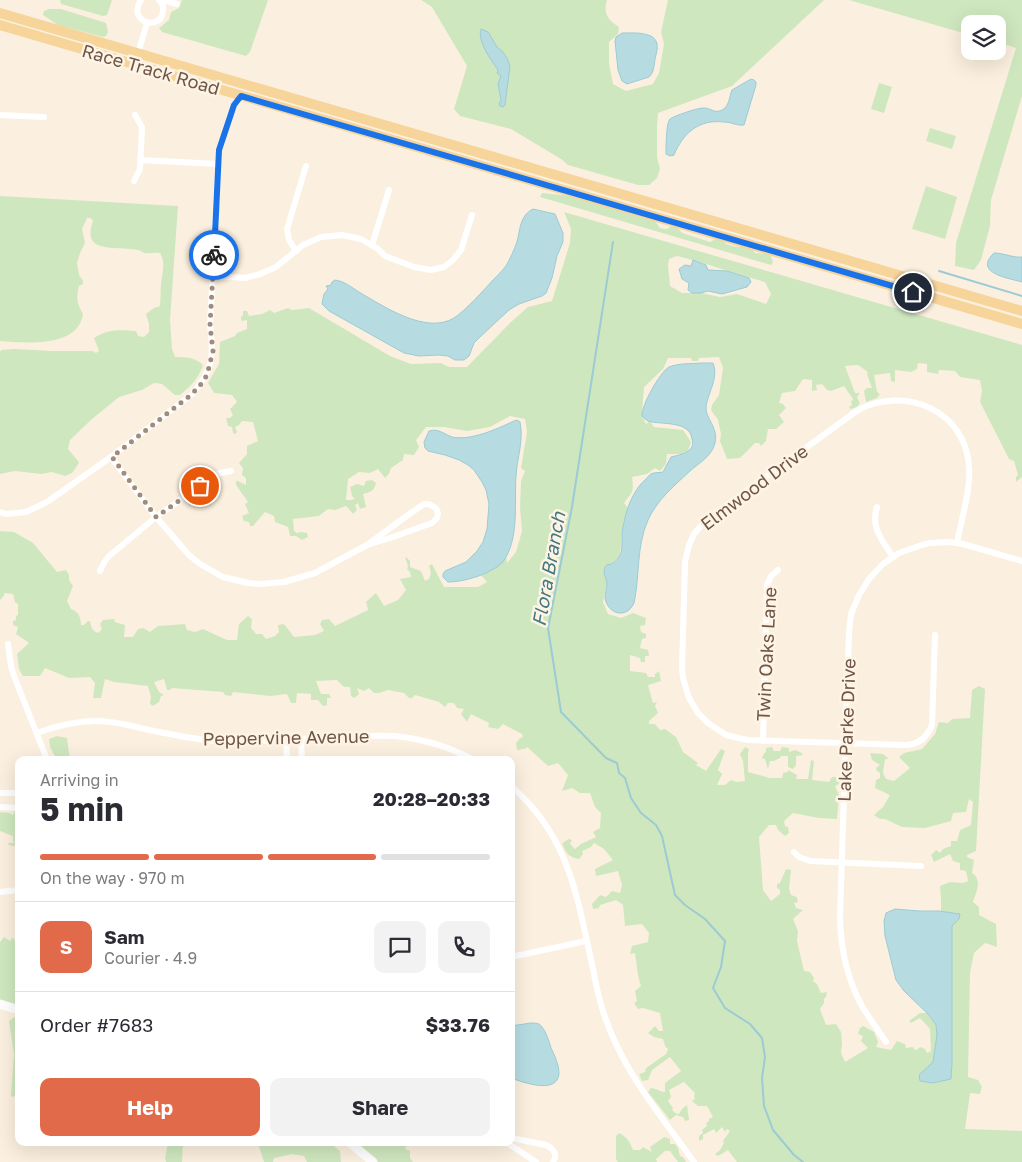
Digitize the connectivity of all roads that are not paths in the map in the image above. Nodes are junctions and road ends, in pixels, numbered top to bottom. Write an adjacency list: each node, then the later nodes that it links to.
1 (141, 0): 6 (street)
2 (159, 0): 6 (street)
3 (163, 0): 4 (street)
4 (177, 4)
5 (0, 13): 8 (main road, Race Track Road)
6 (146, 23): 8 (street)
7 (0, 25): 9 (main road, Race Track Road)
8 (138, 53): 9 (main road); 14 (main road, Race Track Road)
9 (135, 65): 10 (main road, Race Track Road)
10 (241, 96): 15 (main road, Race Track Road); 17 (street)
11 (0, 115): 13 (street)
12 (136, 115): 16 (street)
13 (44, 117)
14 (397, 129): 15 (main road); 22 (main road, Race Track Road)
15 (394, 141): 26 (main road, Race Track Road)
16 (140, 160): 17 (street); 19 (street)
17 (218, 164): 28 (street)
18 (306, 166): 24 (street)
19 (134, 181)
20 (389, 190): 23 (street)
21 (472, 215): 23 (street)
22 (778, 240): 25 (main road, Race Track Road); 26 (main road)
23 (372, 245): 24 (street)
24 (296, 251): 28 (street)
25 (816, 251): 27 (main road); 29 (main road, Race Track Road)
26 (774, 252): 27 (main road, Race Track Road)
27 (812, 263): 30 (main road, Race Track Road)
28 (213, 276): 33 (street)
29 (911, 279): 30 (main road); 31 (main road, Race Track Road)
30 (895, 287): 32 (main road, Race Track Road)
31 (1022, 311)
32 (1022, 324)
33 (112, 457): 36 (street); 37 (street)
34 (231, 471): 37 (street)
35 (877, 507): 40 (street)
36 (2, 514)
37 (156, 517): 39 (street); 43 (street)
38 (956, 543): 40 (street, Lake Parke Drive); 41 (street, Lake Parke Drive); 49 (street, Elmwood Drive)
39 (367, 545): 39 (street)
40 (893, 557): 50 (street, Lake Parke Drive)
41 (1022, 561)
42 (778, 570): 49 (street, Twin Oaks Lane)
43 (100, 571)
44 (935, 635): 50 (street, Elmwood Drive)
45 (8, 644): 46 (street)
46 (37, 733): 48 (street, Peppervine Avenue); 51 (street)
47 (301, 739): 48 (street, Peppervine Avenue); 53 (street); 54 (street, Peppervine Avenue)
48 (286, 740): 52 (street)
49 (763, 741): 50 (street, Elmwood Drive)
50 (845, 744): 61 (street, Lake Parke Drive)
51 (45, 756)
52 (287, 756)
53 (302, 756)
54 (466, 756)
55 (515, 789): 65 (street)
56 (0, 793): 57 (street)
57 (15, 794)
58 (0, 807): 59 (street)
59 (15, 808)
60 (794, 852): 61 (street)
61 (842, 863): 62 (street); 69 (street, Lake Parke Drive)
62 (921, 866)
63 (15, 890): 64 (street)
64 (0, 892)
65 (586, 941): 66 (street); 76 (street)
66 (515, 956)
67 (0, 1004): 68 (street)
68 (15, 1009)
69 (886, 1042)
70 (515, 1139): 75 (street)
71 (353, 1146): 73 (street)
72 (512, 1146): 74 (street)
73 (373, 1162)
74 (536, 1162)
75 (553, 1162)
76 (694, 1162)

